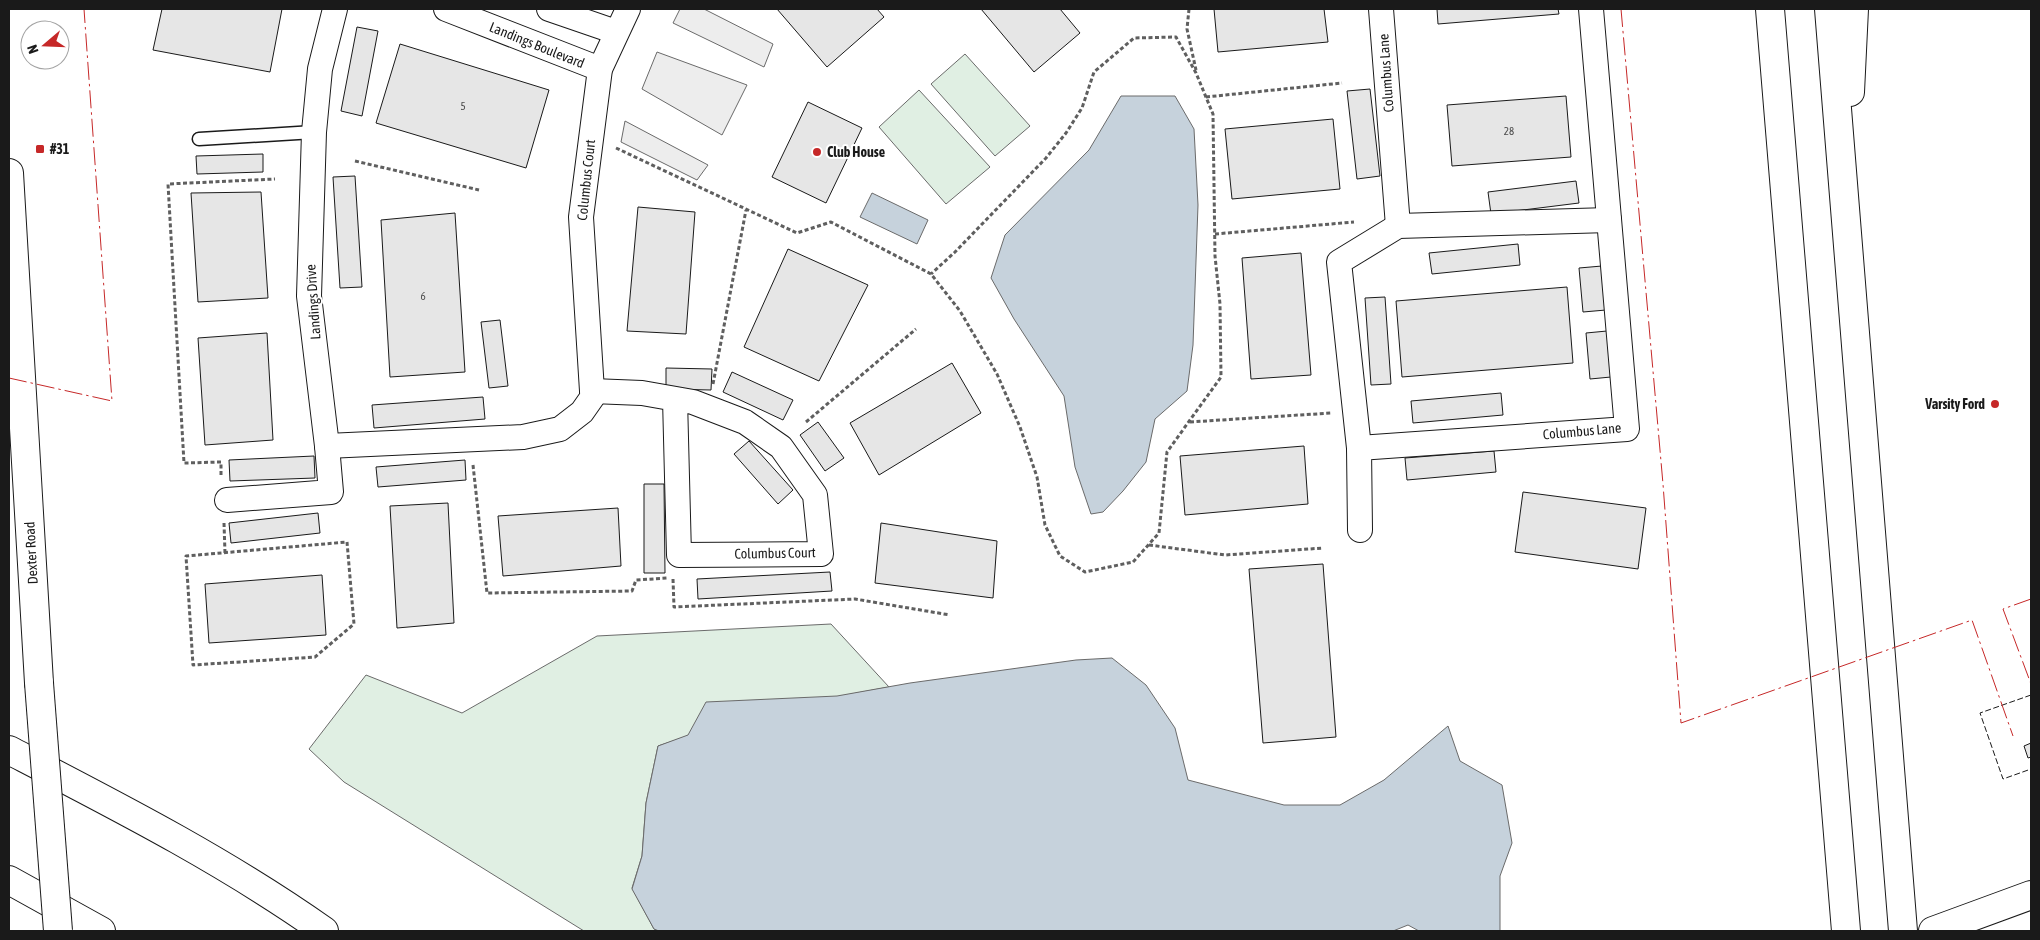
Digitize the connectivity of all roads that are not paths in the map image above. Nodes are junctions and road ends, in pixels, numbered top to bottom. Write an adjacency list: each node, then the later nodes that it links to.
1 (335, 9): 12 (street, Landings Drive)
2 (446, 9): 11 (street, Landings Boulevard)
3 (549, 9): 10 (street)
4 (628, 9): 10 (street, Columbus Court)
5 (1381, 9): 17 (street, Columbus Lane)
6 (1591, 9): 16 (street, Columbus Lane)
7 (1770, 9): 30 (main road)
8 (1829, 9): 15 (main road)
9 (1854, 9): 15 (main road)
10 (616, 32): 11 (street, Columbus Court)
11 (600, 69): 18 (street, Columbus Court)
12 (314, 132): 13 (lane); 20 (street, Landings Drive)
13 (199, 139)
14 (9, 174): 27 (main road, Dexter Road, bridge)
15 (1844, 214): 31 (main road)
16 (1608, 220): 17 (street); 21 (street, Columbus Lane)
17 (1398, 226): 21 (street)
18 (592, 391): 19 (street, Columbus Court); 20 (street, Columbus Court)
19 (674, 399): 19 (street, Columbus Court)
20 (328, 446): 22 (street, Landings Drive)
21 (1359, 448): 23 (street)
22 (224, 499)
23 (1360, 530)
24 (9, 750): 29 (main road)
25 (9, 880): 28 (main road)
26 (2031, 895): 32 (main road)
27 (58, 931)
28 (101, 931)
29 (324, 931)
30 (1846, 931)
31 (1903, 931)
32 (1933, 931)

